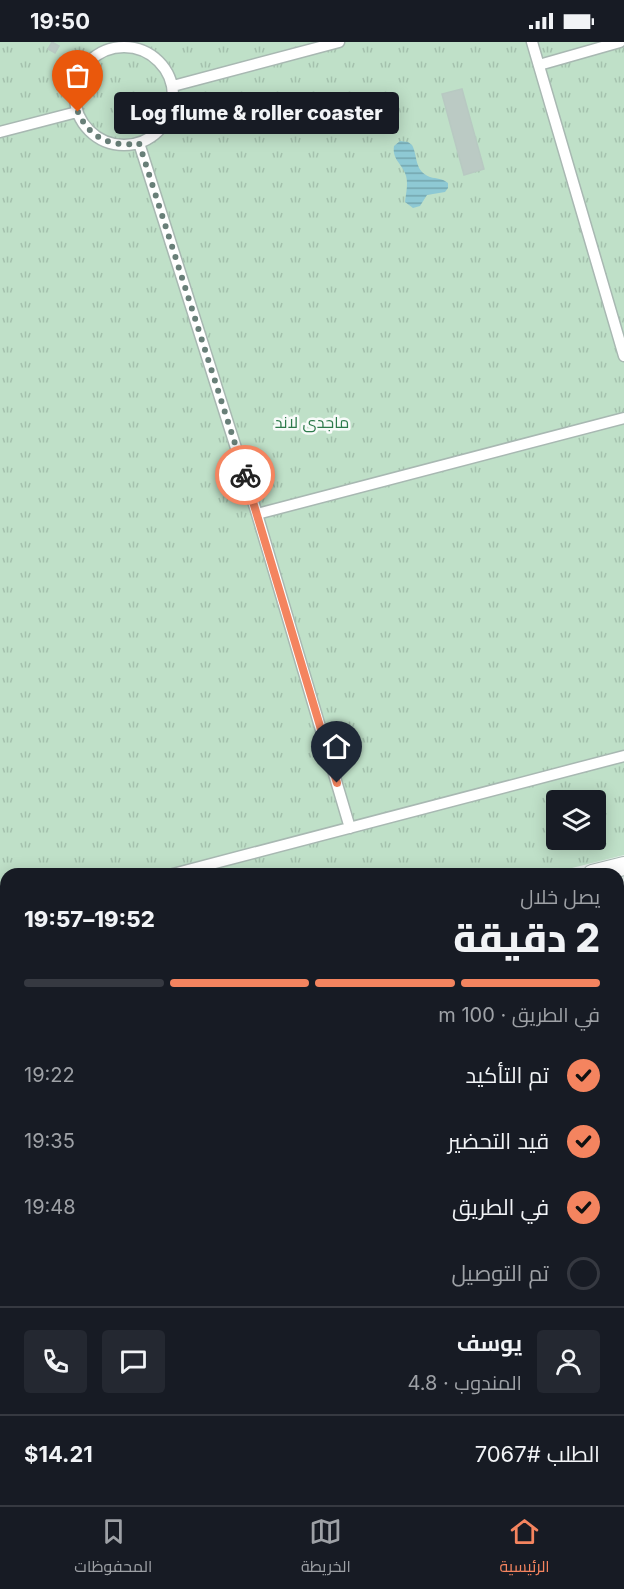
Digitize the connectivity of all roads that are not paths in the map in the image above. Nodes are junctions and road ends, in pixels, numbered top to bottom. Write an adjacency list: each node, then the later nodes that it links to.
1 (339, 42): 6 (lane)
2 (532, 42): 5 (lane)
3 (620, 42): 5 (lane)
4 (109, 45): 6 (lane); 7 (lane)
5 (539, 65): 10 (lane)
6 (173, 86): 9 (lane)
7 (78, 112): 8 (lane); 9 (lane)
8 (0, 132)
9 (139, 143): 12 (lane)
10 (624, 356)
11 (624, 417): 12 (lane)
12 (257, 514): 14 (lane)
13 (624, 756): 14 (lane)
14 (350, 828): 15 (lane)
15 (196, 868)

